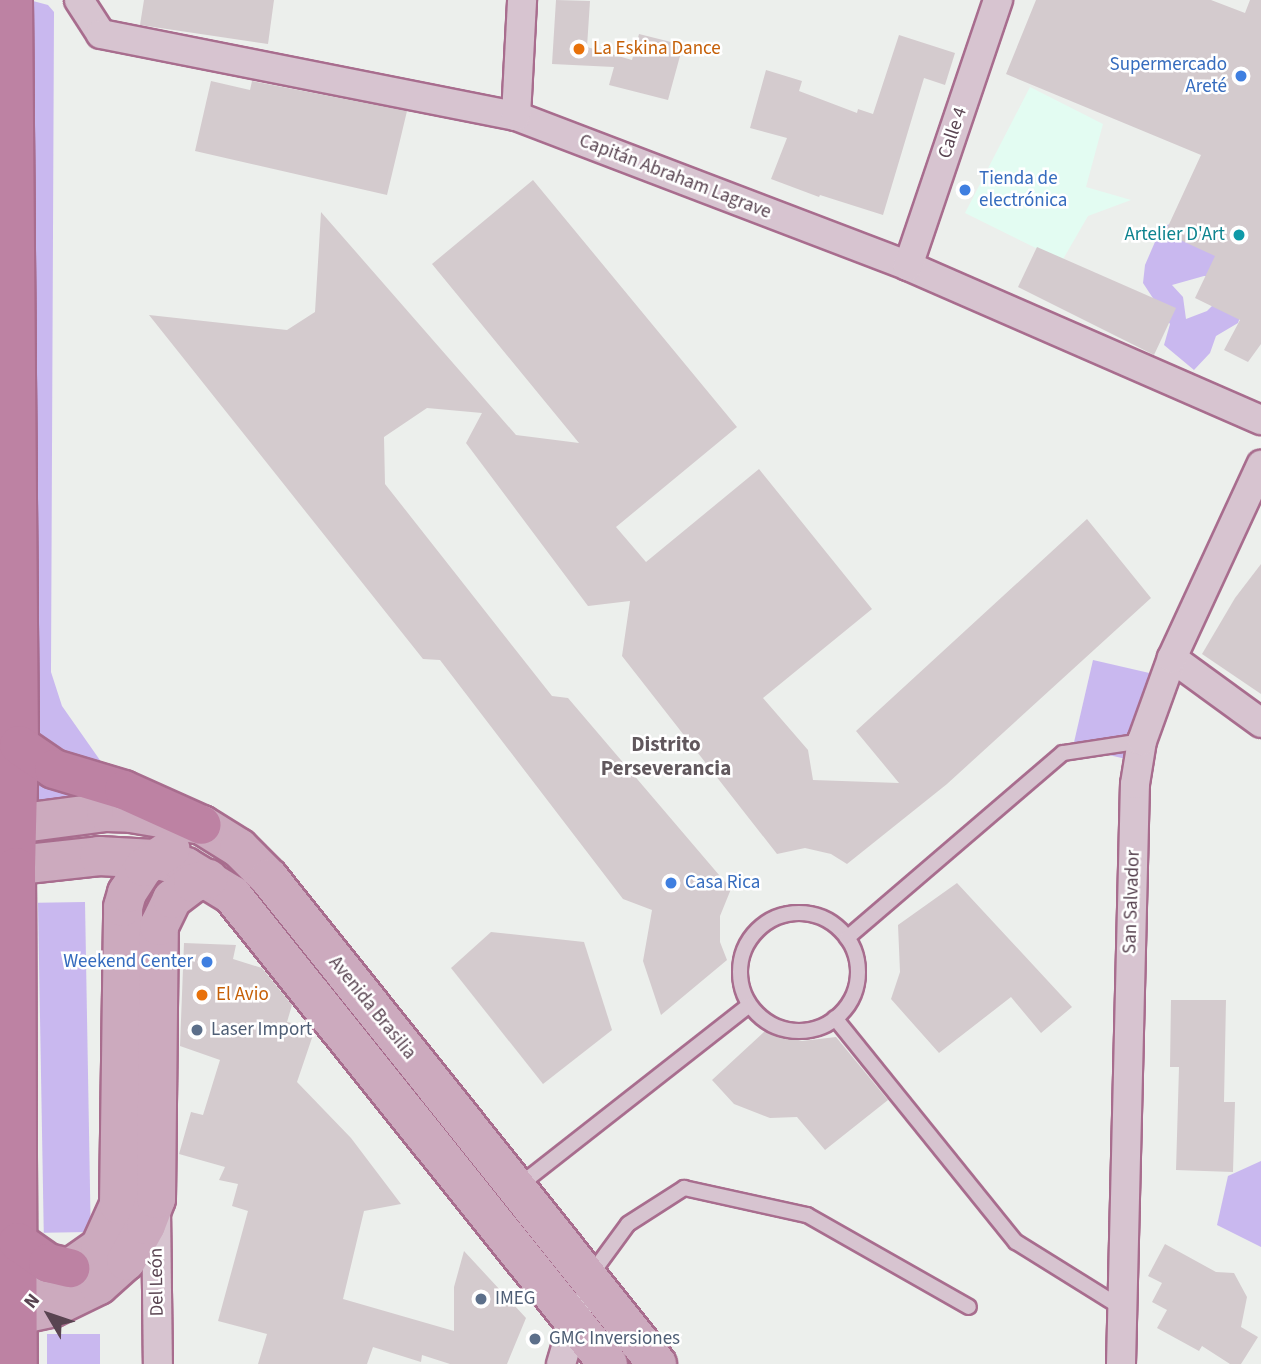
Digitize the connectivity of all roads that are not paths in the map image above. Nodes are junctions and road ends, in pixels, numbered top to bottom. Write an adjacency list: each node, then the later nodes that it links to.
1 (13, 0): 7 (highway)
2 (79, 0): 5 (street, Capitán Abraham Lagrave)
3 (522, 0): 5 (street)
4 (998, 0): 6 (street, Calle 4)
5 (516, 116): 6 (street, Capitán Abraham Lagrave)
6 (908, 266): 8 (street, Capitán Abraham Lagrave)
7 (8, 303): 13 (highway)
8 (1261, 420)
9 (1261, 465): 10 (street, San Salvador)
10 (1172, 658): 11 (street); 12 (street, San Salvador)
11 (1261, 723)
12 (1142, 741): 20 (lane); 29 (street, San Salvador)
13 (19, 745): 14 (highway); 15 (highway)
14 (202, 825): 15 (main road, Avenida Brasilia); 18 (main road, Avenida Brasilia)
15 (8, 826): 17 (highway)
16 (154, 859): 17 (main road, Avenida Brasilia); 18 (main road); 19 (main road, Avenida Brasilia); 26 (main road)
17 (8, 867): 25 (highway)
18 (269, 878): 23 (main road, Avenida Brasilia)
19 (208, 880): 24 (main road); 31 (main road, Avenida Brasilia)
20 (847, 938): 21 (lane); 22 (lane)
21 (749, 1005): 22 (lane); 23 (lane)
22 (835, 1018): 29 (lane)
23 (516, 1188): 27 (main road, Avenida Brasilia)
24 (156, 1199): 30 (main road); 34 (street, Del León)
25 (12, 1266): 26 (highway); 30 (highway)
26 (70, 1268)
27 (589, 1279): 28 (lane); 31 (street); 37 (main road, Avenida Brasilia)
28 (969, 1307)
29 (1122, 1308): 32 (street, San Salvador)
30 (9, 1315): 33 (highway)
31 (573, 1320): 35 (street); 36 (main road, Avenida Brasilia)
32 (1128, 1361)
33 (18, 1364)
34 (158, 1364)
35 (561, 1364)
36 (608, 1364)
37 (657, 1364)

